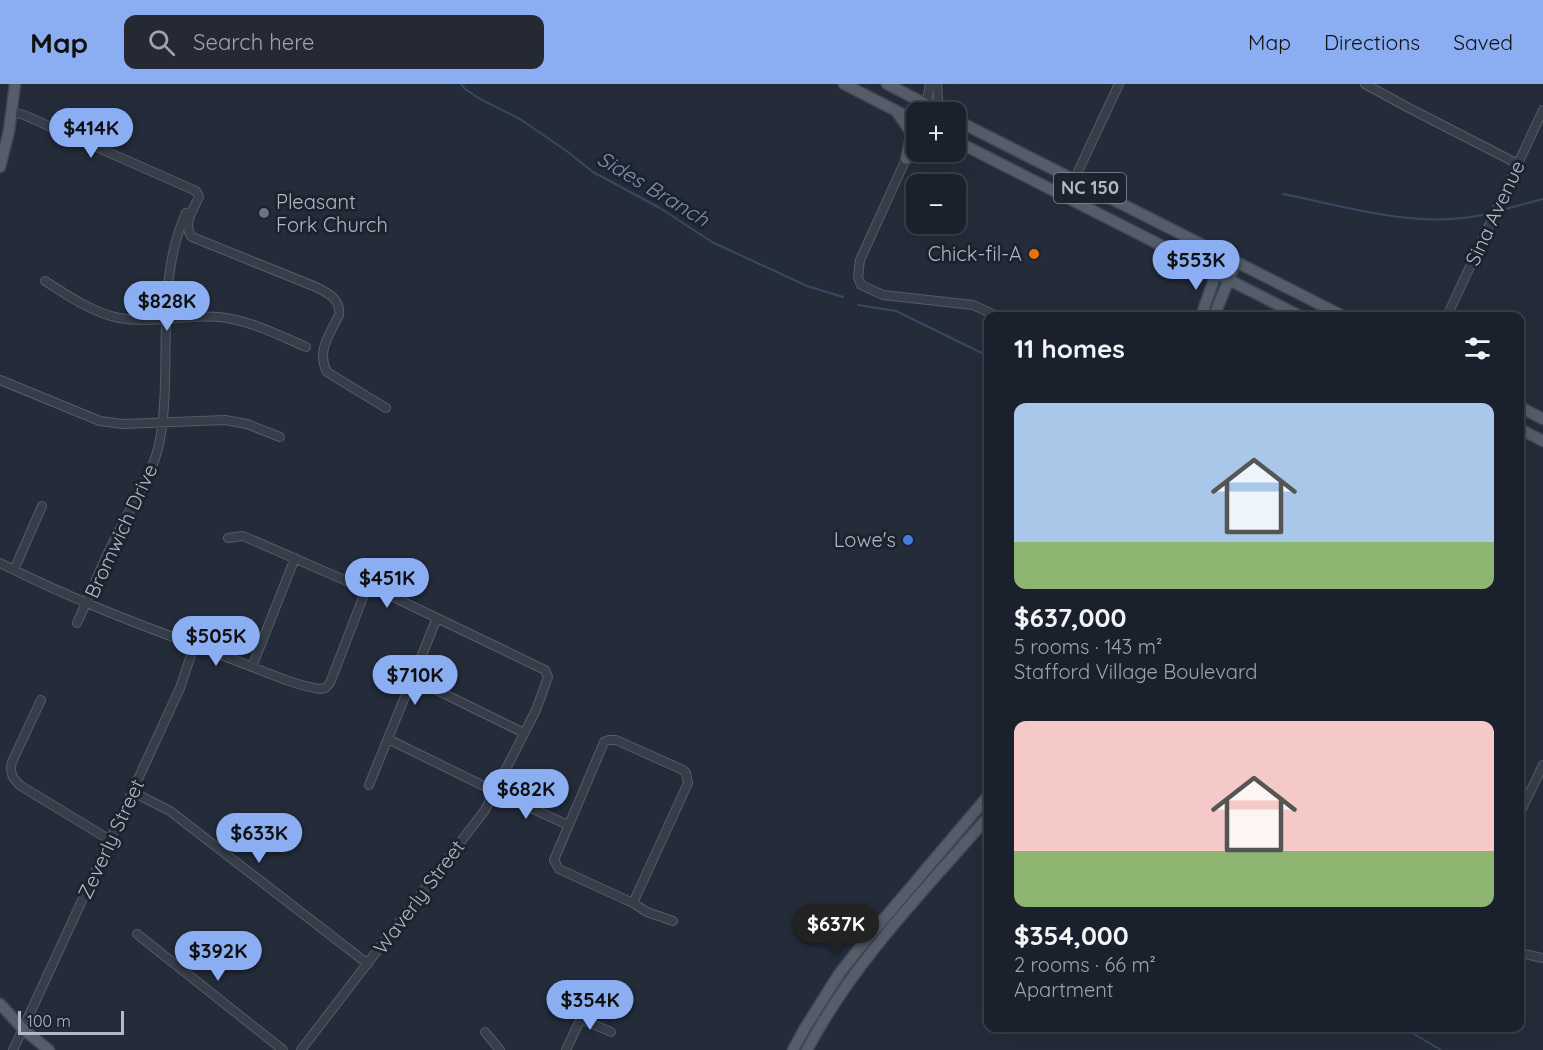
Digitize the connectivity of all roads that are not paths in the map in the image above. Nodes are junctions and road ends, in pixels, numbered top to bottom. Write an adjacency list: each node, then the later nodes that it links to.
1 (15, 84): 13 (main road)
2 (844, 84): 12 (main road)
3 (887, 84): 8 (main road)
4 (930, 84): 9 (street)
5 (937, 84): 10 (street)
6 (1119, 84): 22 (street)
7 (1365, 84): 20 (street)
8 (916, 102)
9 (927, 102)
10 (939, 102)
11 (1543, 110): 20 (street, Sina Avenue)
12 (896, 111): 14 (main road); 15 (main road)
13 (12, 112): 21 (main road); 23 (street)
14 (906, 116)
15 (906, 125)
16 (966, 125): 22 (main road, NC 150)
17 (966, 147): 18 (main road, NC 150)
18 (990, 158): 22 (main road); 26 (main road, NC 150)
19 (906, 159): 29 (street)
20 (1518, 164): 34 (street, Sina Avenue)
21 (0, 167)
22 (1074, 180): 24 (main road, NC 150)
23 (196, 191): 35 (street, Bromwich Drive); 38 (street)
24 (1225, 257): 25 (main road, NC 150); 26 (main road)
25 (1236, 262): 27 (main road); 33 (main road, NC 150)
26 (1216, 274): 27 (main road, NC 150); 30 (main road)
27 (1228, 280): 31 (main road); 32 (main road, NC 150)
28 (45, 281): 35 (street)
29 (988, 312)
30 (1203, 312)
31 (1216, 312)
32 (1292, 312)
33 (1335, 312)
34 (1449, 312)
35 (167, 319): 36 (street); 41 (street, Bromwich Drive)
36 (306, 347)
37 (0, 380): 41 (street)
38 (386, 408)
39 (1524, 408): 40 (main road)
40 (1543, 418)
41 (161, 422): 43 (street); 51 (street, Bromwich Drive)
42 (1524, 431): 44 (main road)
43 (280, 437)
44 (1543, 441)
45 (42, 506): 49 (street)
46 (228, 538): 47 (street)
47 (295, 558): 50 (street); 55 (street)
48 (0, 563): 49 (street)
49 (14, 570): 51 (street)
50 (366, 587): 52 (street); 55 (street)
51 (87, 603): 53 (street, Bromwich Drive); 54 (street)
52 (437, 618): 56 (street); 58 (street, Waverly Street)
53 (77, 623)
54 (195, 646): 55 (street); 63 (street, Zeverly Street)
55 (252, 667)
56 (412, 678): 58 (street); 59 (street)
57 (41, 700): 68 (street)
58 (524, 733): 62 (street, Waverly Street)
59 (388, 739): 61 (street); 62 (street)
60 (1543, 765): 65 (street)
61 (369, 785)
62 (494, 791): 67 (street); 74 (street, Waverly Street)
63 (133, 792): 68 (street, Zeverly Street); 74 (street)
64 (984, 801): 87 (main road)
65 (1524, 805)
66 (984, 822): 88 (main road)
67 (568, 825): 69 (street); 69 (street)
68 (110, 840): 78 (street, Zeverly Street)
69 (633, 903): 70 (street)
70 (673, 921)
71 (137, 934): 83 (street)
72 (1524, 954): 73 (street)
73 (1543, 958)
74 (368, 964): 84 (street, Waverly Street)
75 (590, 999): 77 (street)
76 (0, 1004): 78 (main road)
77 (581, 1019): 80 (street); 86 (street)
78 (24, 1030): 81 (street, Zeverly Street); 82 (main road)
79 (485, 1032): 85 (street)
80 (611, 1032)
81 (14, 1050)
82 (49, 1050)
83 (283, 1050)
84 (302, 1050)
85 (500, 1050)
86 (566, 1050)
87 (793, 1050)
88 (807, 1050)

